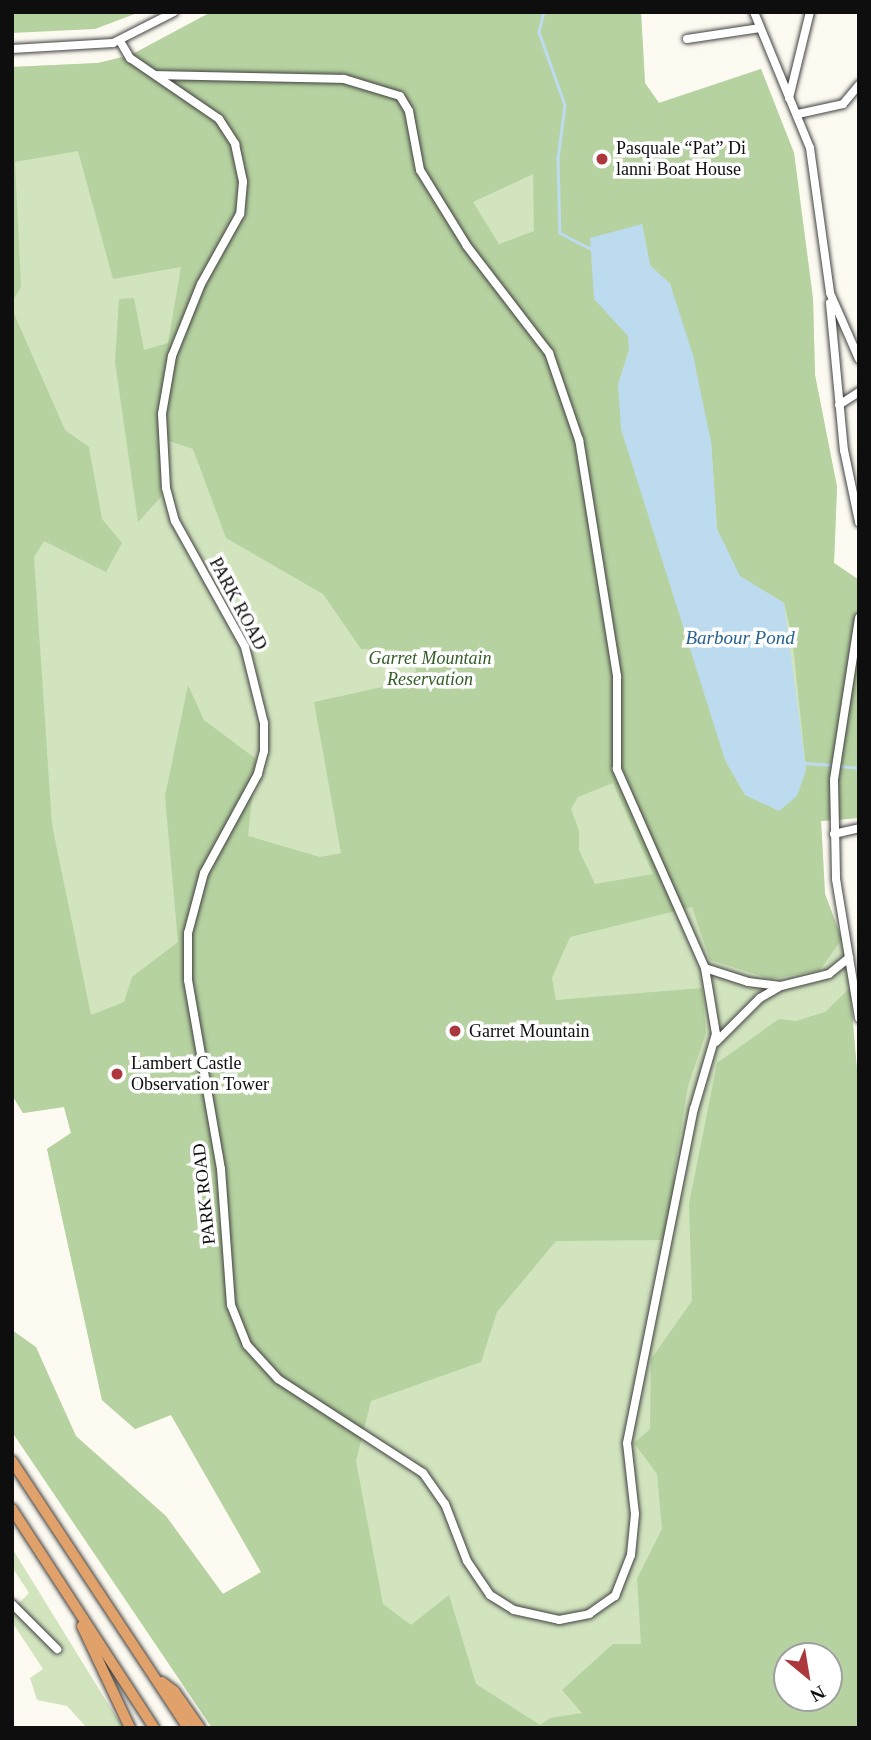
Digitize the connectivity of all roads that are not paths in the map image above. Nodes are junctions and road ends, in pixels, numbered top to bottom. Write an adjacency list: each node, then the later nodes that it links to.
1 (174, 12): 6 (street)
2 (754, 12): 4 (street)
3 (810, 12): 12 (street)
4 (760, 28): 5 (street); 12 (street)
5 (687, 39)
6 (120, 41): 7 (street); 9 (street, PARK ROAD)
7 (12, 49)
8 (180, 74): 9 (street, PARK ROAD); 11 (street); 23 (street, PARK ROAD)
9 (156, 75): 11 (street, PARK ROAD)
10 (859, 85): 13 (street)
11 (183, 93): 26 (street, PARK ROAD)
12 (789, 99): 13 (street)
13 (798, 114): 14 (street)
14 (830, 293): 15 (street); 17 (street)
15 (859, 359)
16 (859, 392): 17 (street)
17 (839, 405): 18 (street)
18 (859, 522)
19 (859, 618): 21 (street)
20 (859, 828): 21 (street)
21 (834, 834): 22 (street)
22 (849, 958): 24 (street, PARK ROAD); 25 (street)
23 (705, 968): 24 (street, PARK ROAD); 26 (street, PARK ROAD)
24 (781, 986): 26 (street, PARK ROAD)
25 (859, 1018)
26 (712, 1048)
27 (12, 1461): 32 (highway)
28 (12, 1509): 29 (highway)
29 (70, 1599): 33 (highway); 34 (highway)
30 (12, 1604): 31 (street)
31 (57, 1649)
32 (155, 1678): 35 (highway); 36 (highway)
33 (130, 1728)
34 (154, 1728)
35 (188, 1728)
36 (200, 1728)

